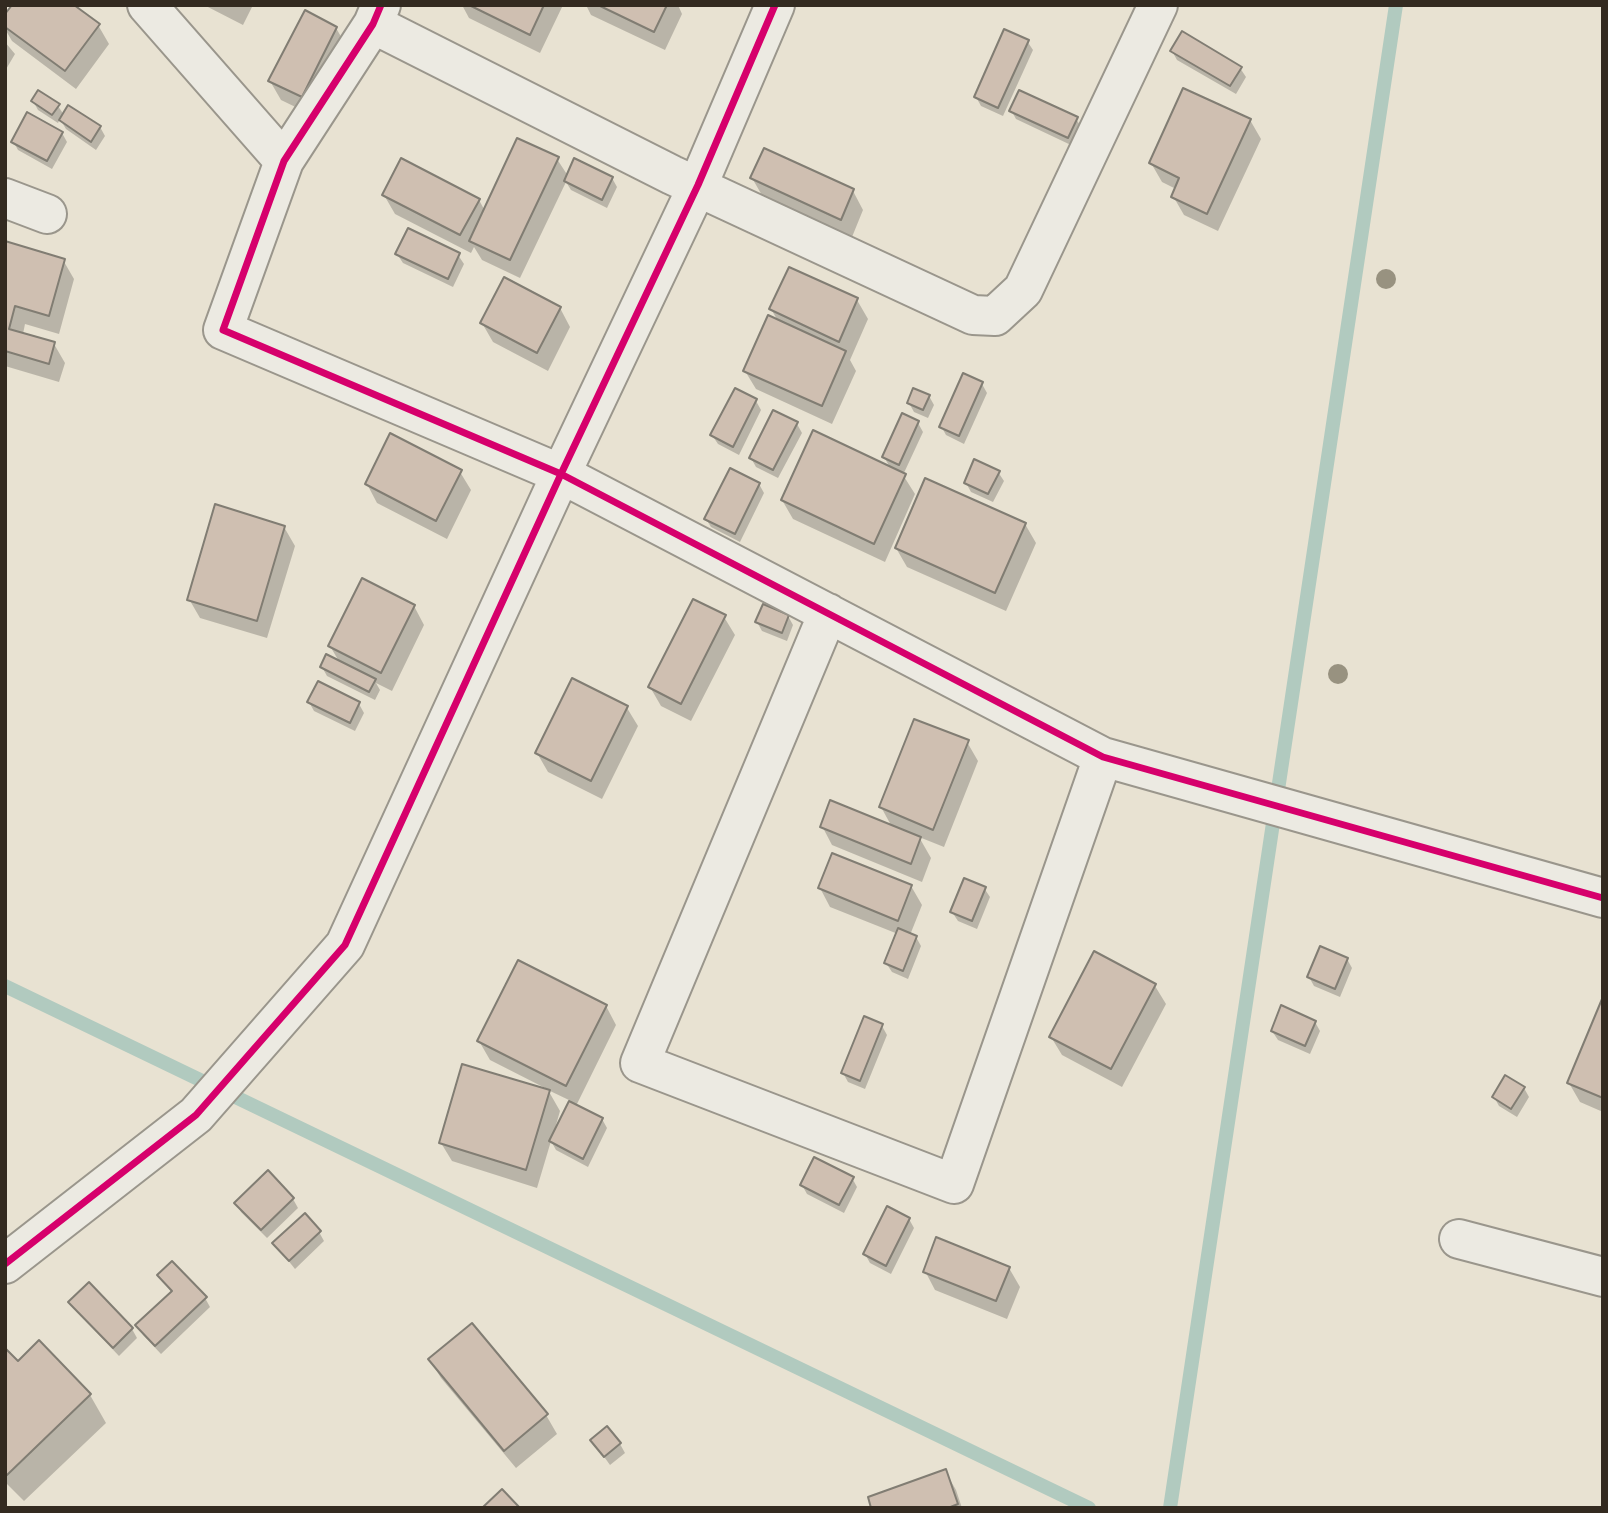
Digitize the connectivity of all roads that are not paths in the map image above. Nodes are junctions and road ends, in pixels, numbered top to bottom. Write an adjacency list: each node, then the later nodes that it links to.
1 (147, 5): 5 (street)
2 (775, 5): 6 (street)
3 (1158, 5): 6 (street)
4 (377, 15): 5 (street); 6 (street)
5 (284, 161): 9 (street)
6 (698, 185): 9 (street)
7 (5, 198): 8 (street)
8 (47, 214)
9 (561, 474): 10 (street); 14 (street)
10 (828, 613): 11 (street); 11 (street)
11 (1103, 757): 12 (street)
12 (1603, 898)
13 (1459, 1238): 15 (street)
14 (5, 1264)
15 (1603, 1276)

